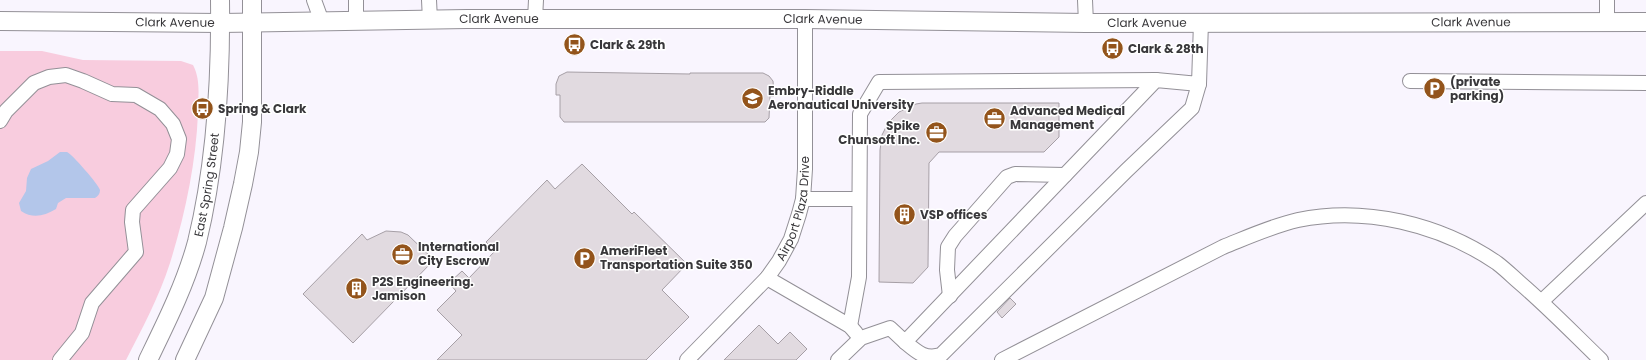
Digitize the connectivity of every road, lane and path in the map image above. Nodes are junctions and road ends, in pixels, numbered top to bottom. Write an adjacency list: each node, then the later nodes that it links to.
1 (220, 0): 18 (main road, East Spring Street)
2 (252, 0): 14 (main road)
3 (314, 0): 15 (street)
4 (356, 0): 13 (street)
5 (429, 0): 10 (street)
6 (536, 0): 11 (street)
7 (1085, 0): 19 (street)
8 (1607, 0): 20 (street)
9 (805, 19): 11 (main road, Clark Avenue); 19 (main road, Clark Avenue); 27 (street, Airport Plaza Drive)
10 (430, 20): 11 (main road, Clark Avenue); 13 (main road, Clark Avenue)
11 (535, 20)
12 (0, 21): 18 (main road, Clark Avenue)
13 (356, 21): 15 (main road, Clark Avenue)
14 (259, 22): 15 (main road, Clark Avenue); 18 (main road, Clark Avenue); 38 (main road)
15 (317, 22)
16 (1201, 22): 19 (main road, Clark Avenue); 20 (main road, Clark Avenue); 24 (street)
17 (1646, 22): 20 (main road, Clark Avenue)
18 (220, 23): 37 (main road, East Spring Street)
19 (1086, 23)
20 (1607, 23)
21 (1156, 80): 24 (street); 26 (street); 28 (street)
22 (1410, 81): 23 (street)
23 (1646, 83)
24 (1199, 84): 35 (street)
25 (0, 121): 36 (street)
26 (1065, 175): 31 (street); 31 (street)
27 (803, 199): 28 (street); 30 (street, Airport Plaza Drive)
28 (859, 199): 33 (street)
29 (1646, 203): 32 (street)
30 (766, 278): 33 (street); 39 (street, Airport Plaza Drive)
31 (950, 296): 35 (street)
32 (1542, 301): 41 (street); 42 (street)
33 (850, 326): 34 (street)
34 (861, 338): 35 (street); 40 (street)
35 (905, 342)
36 (60, 360)
37 (148, 360)
38 (185, 360)
39 (687, 360)
40 (838, 360)
41 (1002, 360)
42 (1601, 360)

